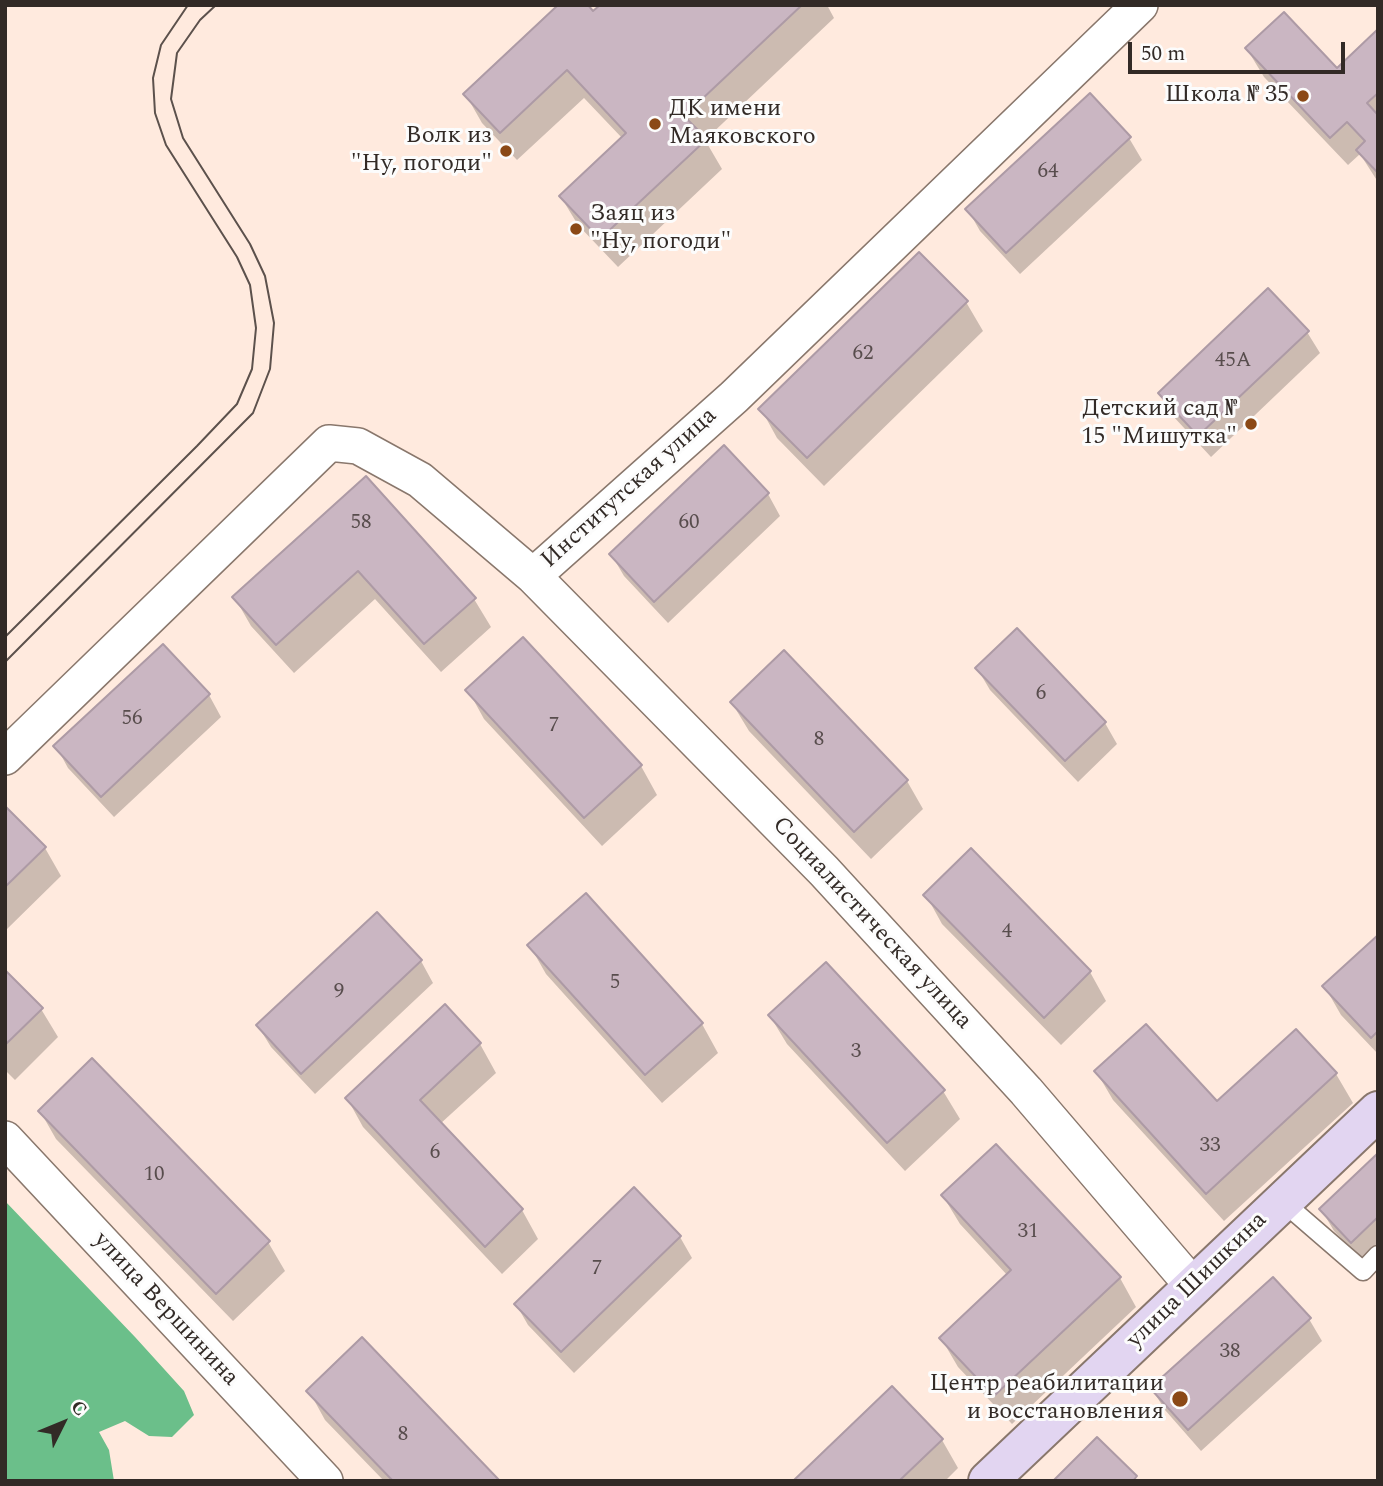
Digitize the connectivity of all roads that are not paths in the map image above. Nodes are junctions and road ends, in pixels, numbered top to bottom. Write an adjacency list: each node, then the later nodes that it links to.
1 (1140, 5): 2 (street, Институтская улица)
2 (533, 576): 3 (street, Институтская улица); 8 (street, Социалистическая улица)
3 (5, 757)
4 (1378, 1111): 6 (main road, улица Шишкина)
5 (5, 1139): 9 (street, улица Вершинина)
6 (1282, 1201): 7 (lane); 8 (main road, улица Шишкина)
7 (1378, 1255)
8 (1193, 1286): 10 (main road, улица Шишкина)
9 (325, 1481)
10 (988, 1481)

